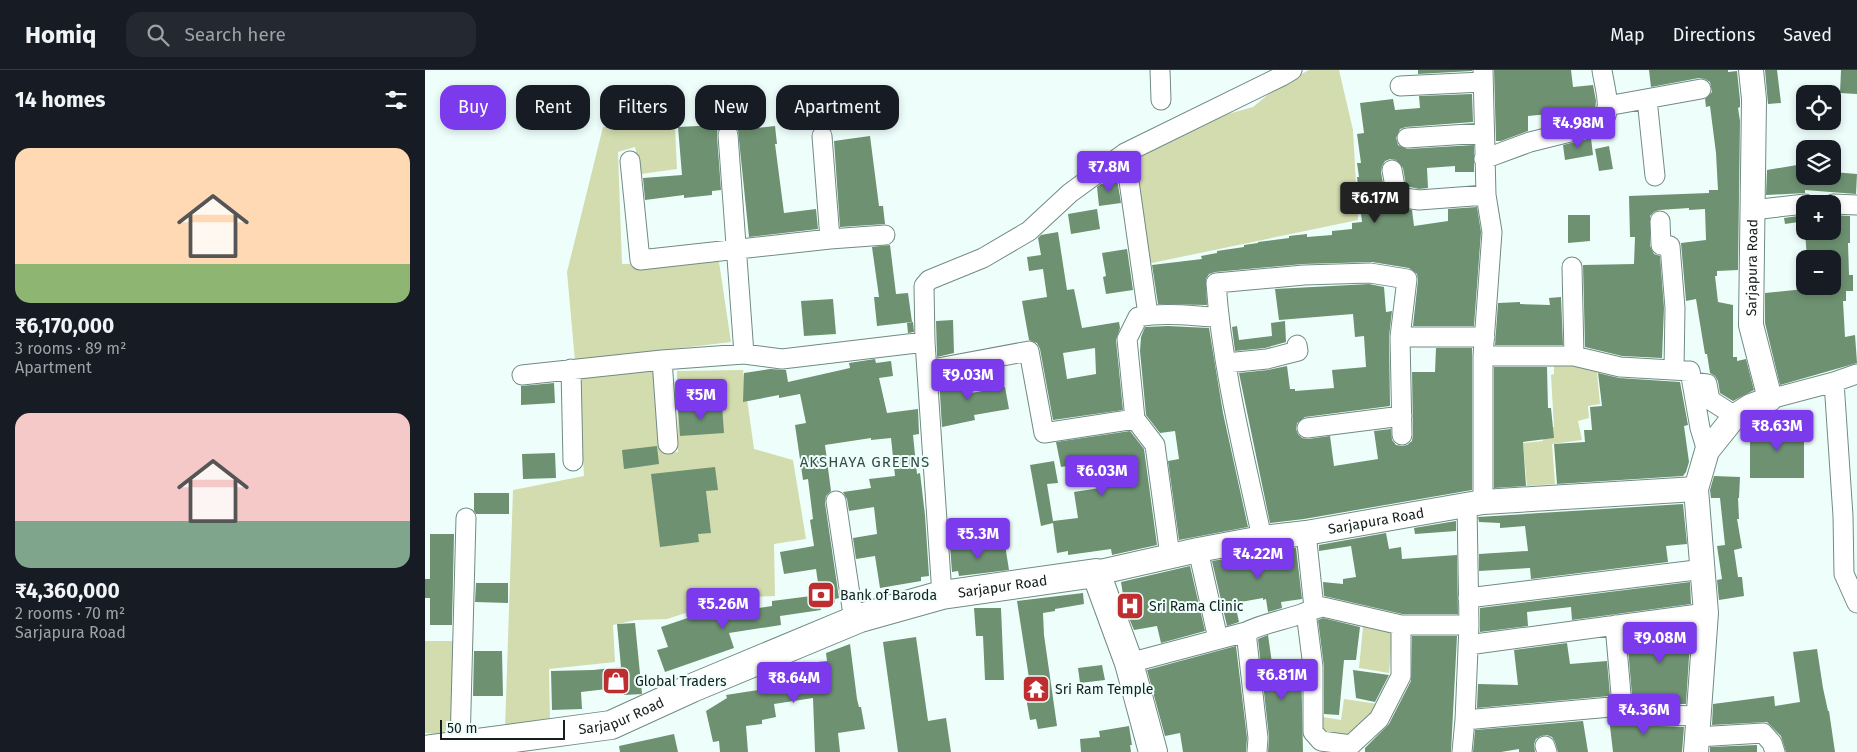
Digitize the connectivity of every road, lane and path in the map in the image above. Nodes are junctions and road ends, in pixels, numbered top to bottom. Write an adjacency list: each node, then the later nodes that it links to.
1 (1160, 70): 9 (street)
2 (1292, 70): 15 (street)
3 (1602, 70): 10 (street)
4 (1751, 70): 24 (street, Sarjapura Road)
5 (1483, 76): 6 (street); 11 (street)
6 (1400, 86)
7 (1701, 89): 8 (street)
8 (1647, 98): 10 (street); 19 (street)
9 (1161, 100)
10 (1607, 106): 16 (street)
11 (1484, 133): 14 (street); 16 (street)
12 (728, 135): 28 (street)
13 (822, 136): 27 (street)
14 (1407, 138)
15 (1125, 153): 30 (street); 33 (street)
16 (1484, 159): 20 (street)
17 (630, 161): 28 (street)
18 (1392, 170): 20 (street)
19 (1655, 176)
20 (1486, 194): 35 (street)
21 (1841, 204): 23 (street)
22 (1796, 205): 24 (street)
23 (1857, 205)
24 (1752, 210): 47 (street, Sarjapura Road)
25 (1660, 221): 41 (street)
26 (885, 235): 27 (street)
27 (830, 239): 28 (street)
28 (737, 249): 36 (street)
29 (1571, 267): 37 (street)
30 (1148, 314): 31 (street); 50 (street)
31 (1218, 318): 32 (street); 39 (street)
32 (1400, 338): 35 (street); 48 (street)
33 (925, 342): 36 (street); 42 (street)
34 (1297, 345): 39 (street)
35 (1484, 346): 37 (street); 58 (street)
36 (744, 354): 38 (street)
37 (1574, 356): 41 (street)
38 (663, 360): 40 (street); 53 (street)
39 (1226, 363): 61 (street)
40 (571, 369): 43 (street); 55 (street)
41 (1674, 369): 45 (street)
42 (927, 370): 50 (street); 66 (street)
43 (522, 375)
44 (1856, 376): 46 (street)
45 (1692, 382): 49 (street); 54 (street)
46 (1834, 382): 47 (street); 68 (street)
47 (1771, 399): 49 (street)
48 (1401, 416): 51 (street); 52 (street)
49 (1735, 416): 54 (street)
50 (1135, 419): 63 (street)
51 (1307, 428)
52 (1402, 435)
53 (668, 444)
54 (1707, 451): 56 (street)
55 (573, 461)
56 (1696, 489): 58 (street, Sarjapura Road); 64 (street)
57 (836, 501): 71 (street)
58 (1475, 504): 60 (street, Sarjapura Road); 67 (street)
59 (466, 518): 82 (street)
60 (1306, 532): 61 (street, Sarjapura Road); 69 (street)
61 (1262, 538): 62 (street, Sarjapura Road)
62 (1198, 550): 63 (street, Sarjapura Road); 76 (street)
63 (1170, 556): 65 (street, Sarjapura Road)
64 (1703, 569): 67 (street); 70 (street)
65 (1096, 573): 66 (main road, Sarjapur Road); 78 (main road)
66 (942, 595): 71 (main road, Sarjapur Road)
67 (1468, 598): 73 (street)
68 (1857, 603)
69 (1310, 610): 72 (street); 75 (street); 83 (street)
70 (1706, 612): 74 (street); 81 (street)
71 (853, 621): 82 (main road, Sarjapur Road)
72 (1401, 625): 73 (street); 83 (street)
73 (1469, 625): 77 (street)
74 (1615, 625): 77 (street); 79 (street)
75 (1246, 632): 76 (street); 86 (street)
76 (1217, 639): 78 (street)
77 (1469, 645): 80 (street)
78 (1129, 663): 85 (main road)
79 (1622, 706): 80 (street); 81 (street)
80 (1465, 720): 87 (street)
81 (1697, 735): 88 (street)
82 (459, 746): 84 (main road, Sarjapur Road)
83 (1337, 748)
84 (425, 750)
85 (1153, 752)
86 (1257, 752)
87 (1462, 752)
88 (1775, 752)

